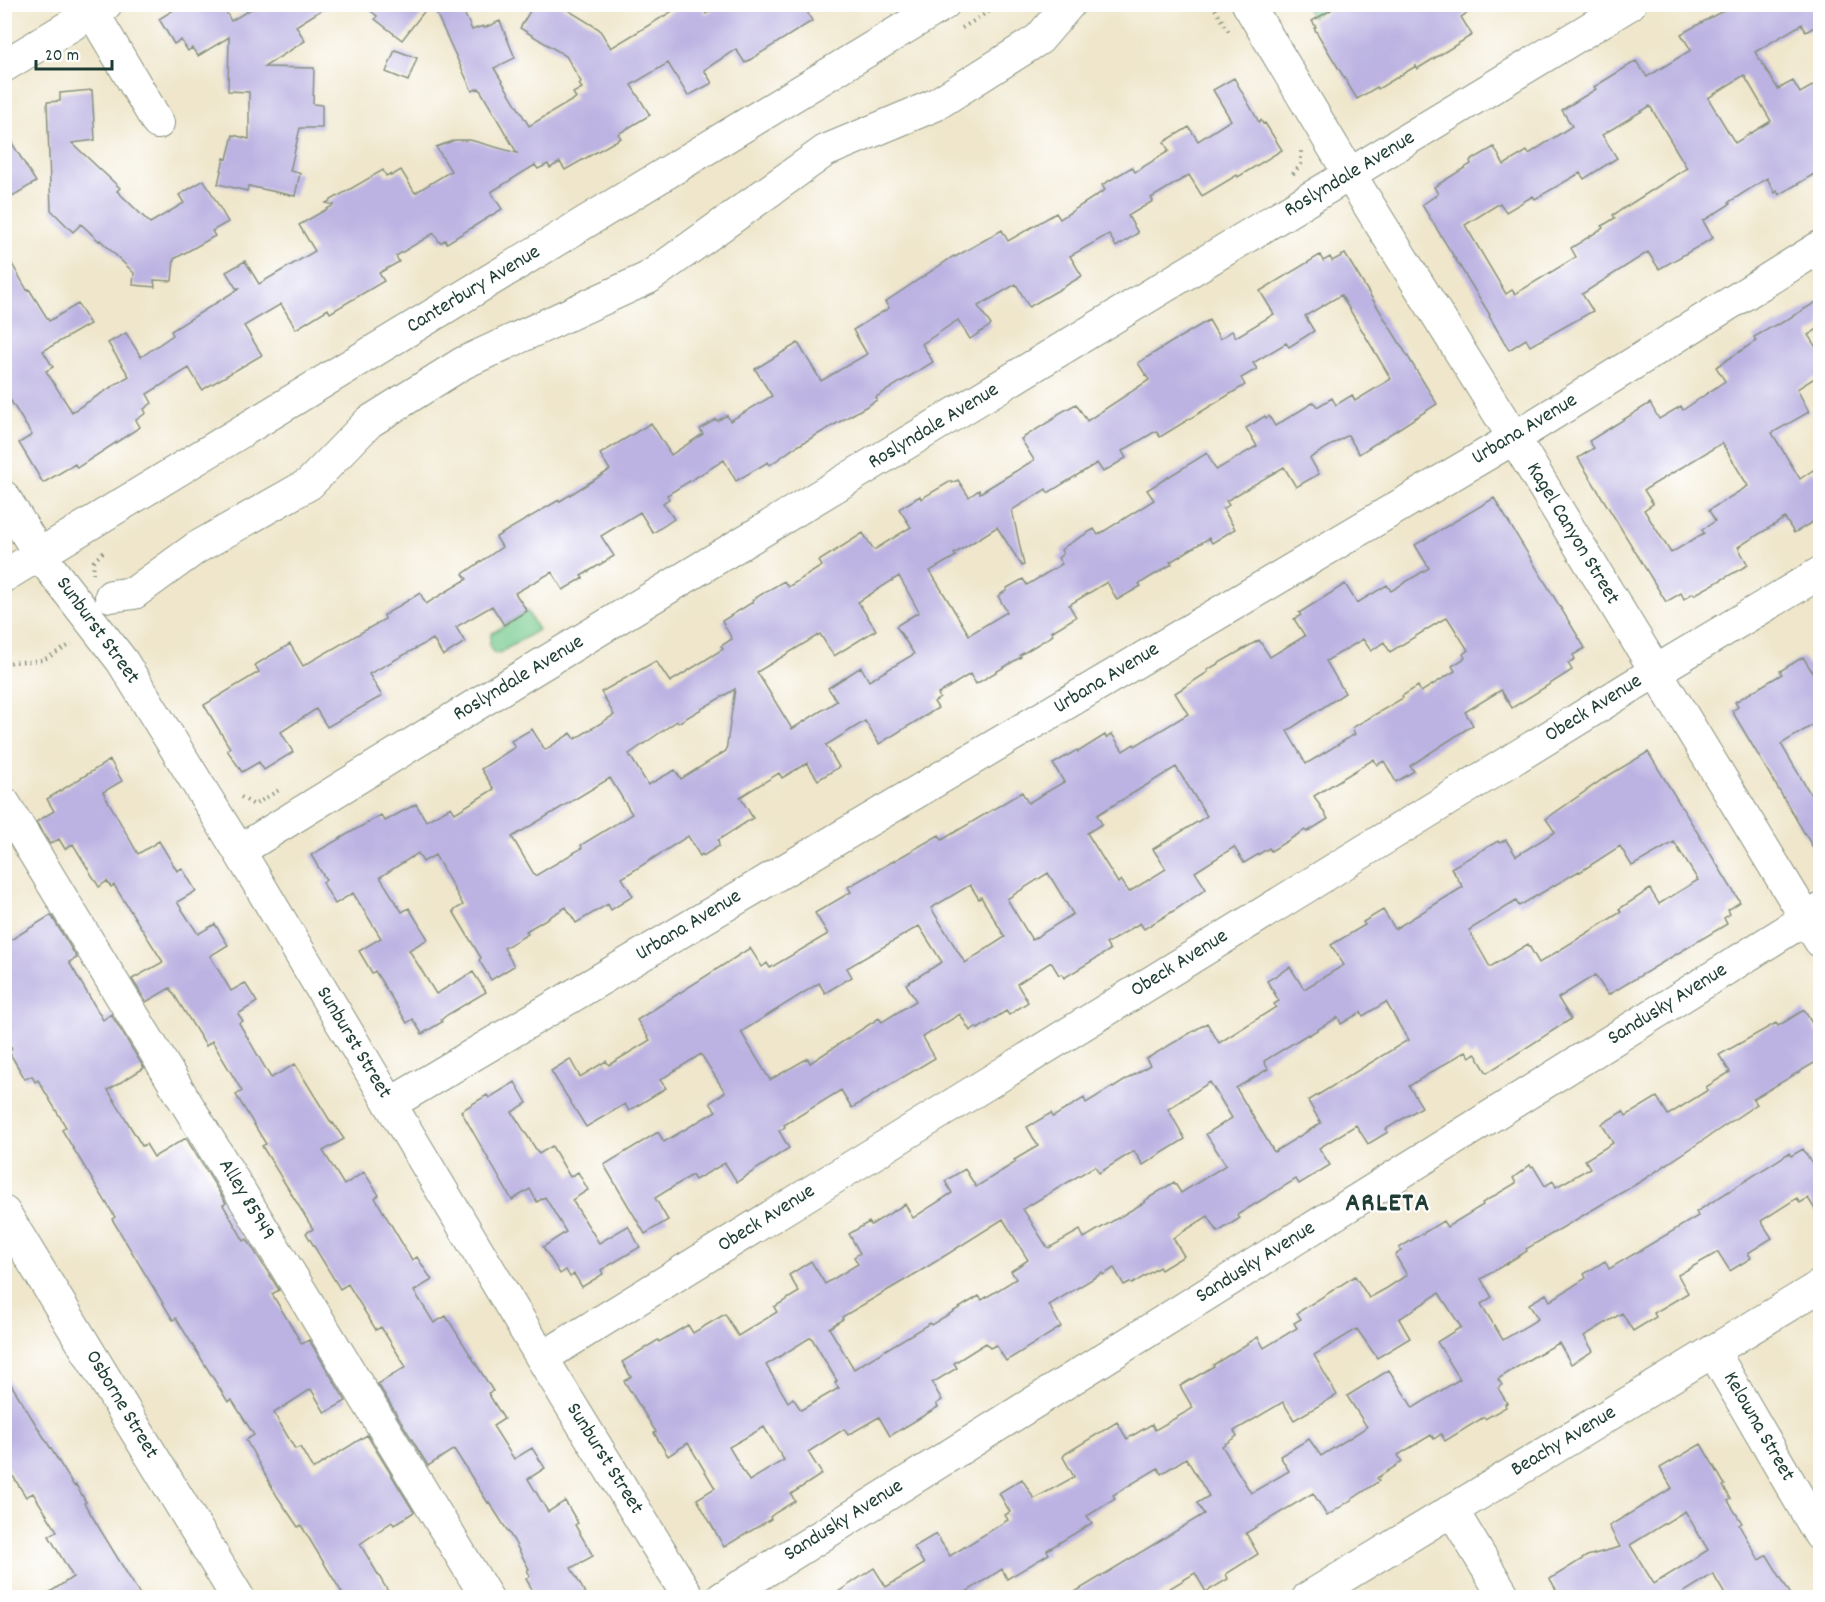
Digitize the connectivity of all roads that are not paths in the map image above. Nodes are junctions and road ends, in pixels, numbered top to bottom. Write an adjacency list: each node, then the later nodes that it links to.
1 (944, 4): 6 (street, Canterbury Avenue)
2 (1069, 4): 16 (street)
3 (1248, 4): 9 (street, Kagel Canyon Street)
4 (1630, 4): 9 (street, Roslyndale Avenue)
5 (100, 9): 7 (street); 8 (street)
6 (905, 14): 13 (street, Canterbury Avenue)
7 (4, 66)
8 (158, 123)
9 (1350, 175): 11 (street, Kagel Canyon Street); 19 (street, Roslyndale Avenue)
10 (1821, 247): 11 (street, Urbana Avenue)
11 (1514, 438): 17 (street, Kagel Canyon Street); 21 (street, Urbana Avenue)
12 (4, 497): 13 (street, Sunburst Street)
13 (39, 554): 15 (street, Canterbury Avenue); 19 (street, Sunburst Street)
14 (1821, 573): 17 (street, Obeck Avenue)
15 (4, 576)
16 (111, 596)
17 (1656, 671): 20 (street, Kagel Canyon Street); 25 (street, Obeck Avenue)
18 (4, 803): 29 (street, Alley 85949)
19 (239, 851): 21 (street, Sunburst Street)
20 (1816, 923): 31 (street, Sandusky Avenue)
21 (390, 1104): 25 (street, Sunburst Street)
22 (4, 1213): 28 (main road, Osborne Street)
23 (1821, 1286): 24 (street, Beachy Avenue)
24 (1713, 1351): 26 (street, Beachy Avenue); 27 (street, Kelowna Street)
25 (542, 1358): 30 (street, Sunburst Street)
26 (1452, 1510): 32 (street, Beachy Avenue); 33 (street)
27 (1821, 1535)
28 (238, 1598)
29 (487, 1598)
30 (689, 1598)
31 (722, 1598)
32 (1308, 1598)
33 (1504, 1598)

